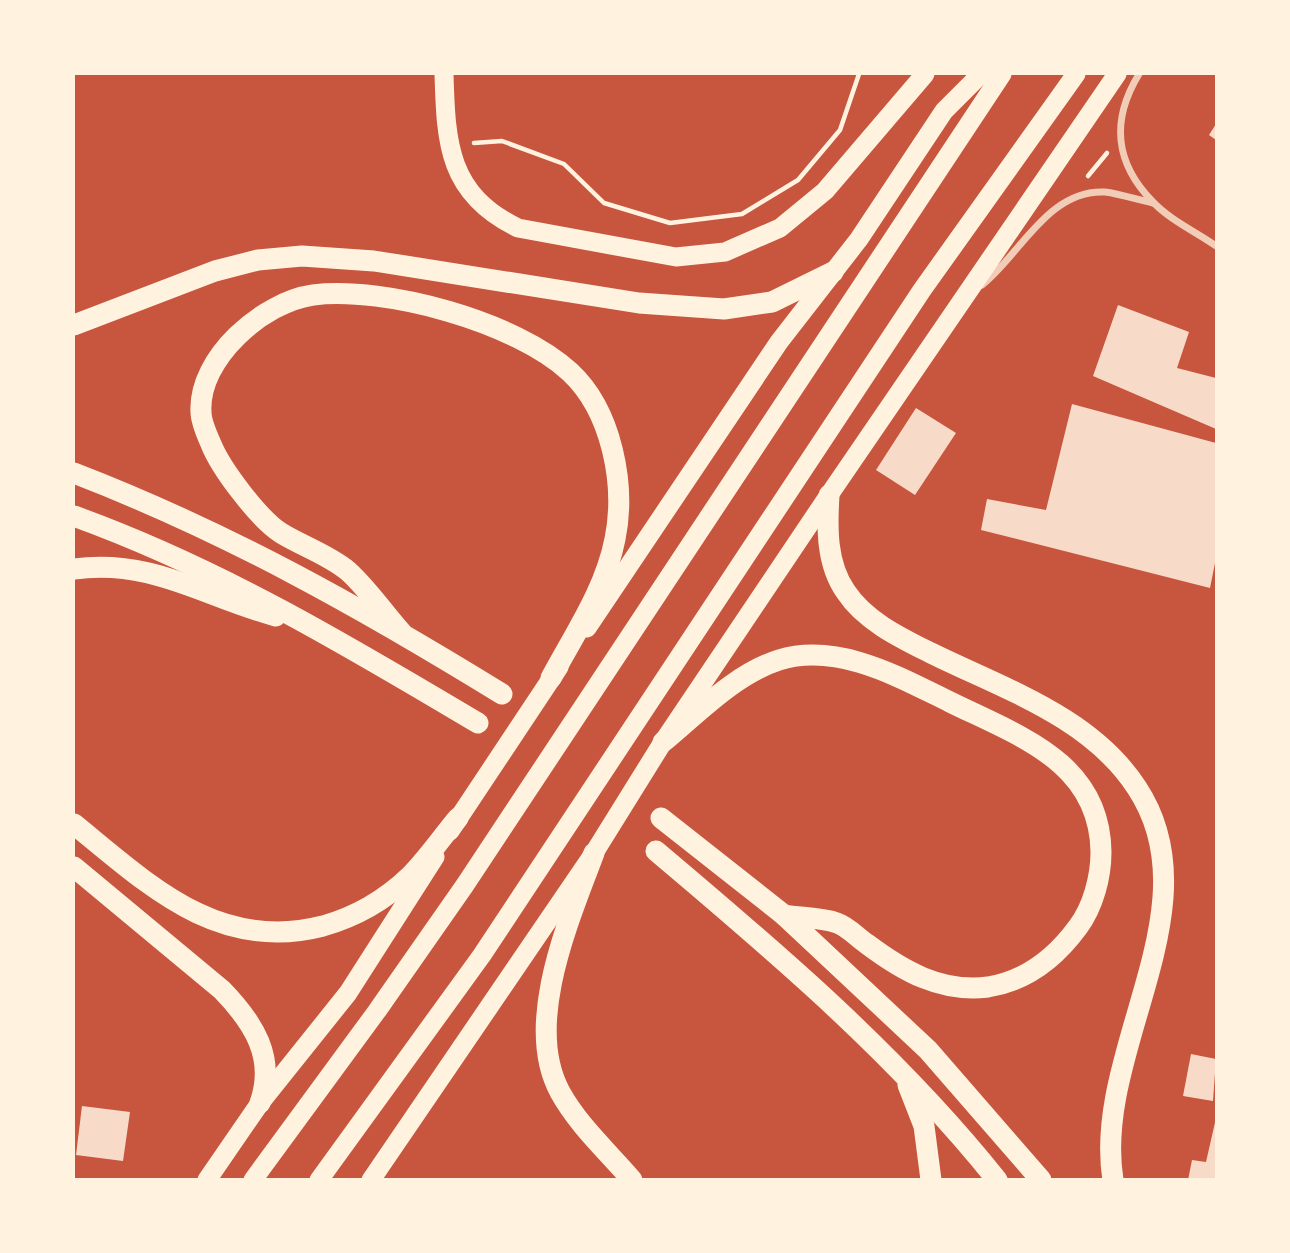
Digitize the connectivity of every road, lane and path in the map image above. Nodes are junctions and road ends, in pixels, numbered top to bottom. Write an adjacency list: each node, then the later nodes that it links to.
1 (444, 74): 9 (highway)
2 (859, 74): 9 (path)
3 (925, 74): 9 (highway)
4 (981, 74): 12 (highway)
5 (1002, 74): 35 (highway)
6 (1076, 74): 36 (highway)
7 (1117, 74): 13 (highway)
8 (1139, 74): 10 (street)
9 (451, 145)
10 (1153, 203): 11 (street); 13 (street)
11 (1216, 246)
12 (833, 272): 14 (highway); 21 (highway)
13 (958, 304): 16 (highway)
14 (74, 325)
15 (74, 474): 20 (highway)
16 (829, 495): 24 (highway); 42 (highway)
17 (74, 516): 19 (highway)
18 (74, 569): 19 (highway)
19 (319, 628): 23 (highway)
20 (402, 633): 21 (highway); 22 (highway)
21 (551, 678): 25 (highway)
22 (502, 694)
23 (478, 723)
24 (663, 742): 29 (highway); 31 (highway)
25 (457, 818): 27 (highway); 33 (highway)
26 (661, 818): 31 (highway)
27 (74, 824)
28 (656, 851): 32 (highway)
29 (594, 853): 37 (highway); 38 (highway)
30 (74, 867): 33 (highway)
31 (784, 915): 41 (highway)
32 (905, 1076): 39 (highway); 40 (highway)
33 (260, 1103): 34 (highway)
34 (207, 1180)
35 (253, 1180)
36 (319, 1180)
37 (371, 1180)
38 (632, 1180)
39 (931, 1180)
40 (997, 1180)
41 (1041, 1180)
42 (1113, 1180)

